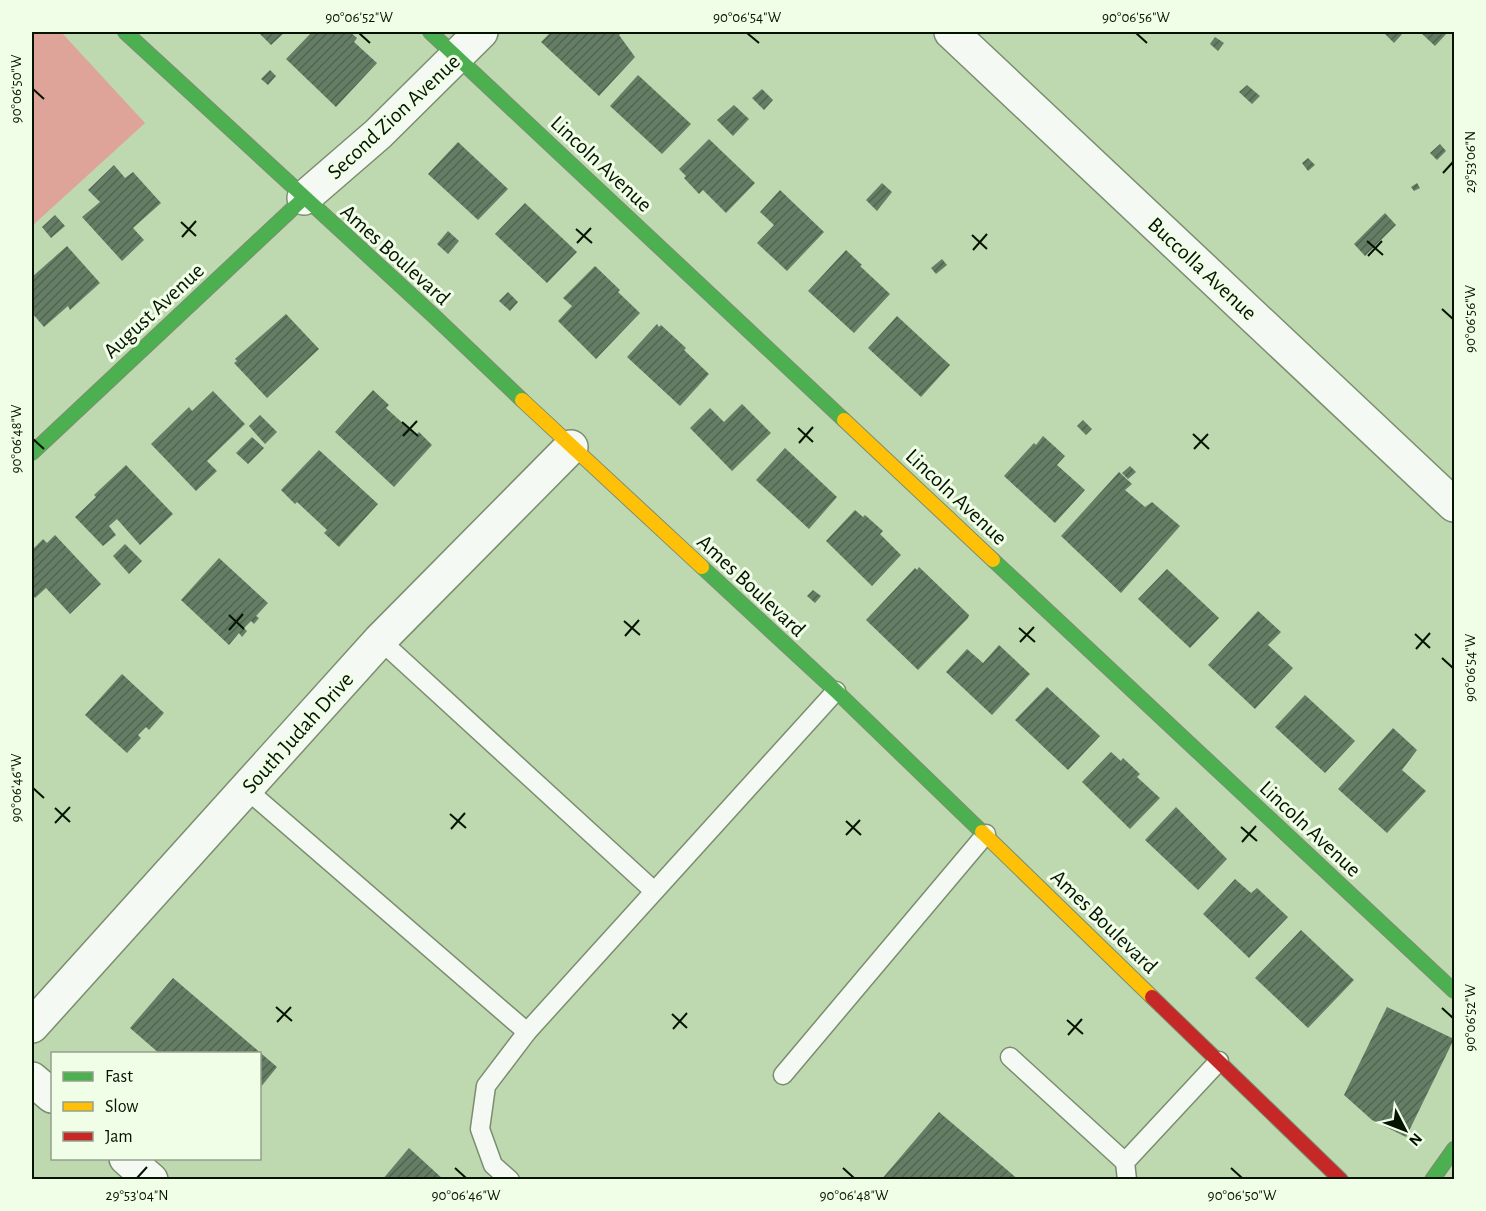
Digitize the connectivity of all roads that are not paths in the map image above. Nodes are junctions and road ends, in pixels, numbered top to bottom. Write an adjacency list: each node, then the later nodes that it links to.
1 (125, 32): 6 (street, Ames Boulevard)
2 (430, 32): 5 (street, Lincoln Avenue)
3 (481, 32): 5 (street, Second Zion Avenue)
4 (951, 32): 9 (street, Buccolla Avenue)
5 (458, 57): 6 (street, Second Zion Avenue); 15 (street, Lincoln Avenue)
6 (304, 198): 7 (street, Ames Boulevard); 8 (street, August Avenue)
7 (571, 447): 10 (street, South Judah Drive); 11 (street, Ames Boulevard)
8 (32, 453)
9 (1455, 505)
10 (380, 640): 12 (street, South Judah Drive); 14 (lane)
11 (836, 691): 13 (street, Ames Boulevard); 14 (lane)
12 (246, 789): 16 (street, South Judah Drive); 17 (lane)
13 (986, 834): 19 (street, Ames Boulevard); 20 (lane)
14 (654, 891): 17 (lane)
15 (1455, 991)
16 (32, 1026)
17 (527, 1032): 27 (lane)
18 (1010, 1057): 25 (lane)
19 (1219, 1061): 25 (lane); 28 (street, Ames Boulevard)
20 (783, 1076)
21 (32, 1079): 22 (street)
22 (51, 1095)
23 (1455, 1149): 29 (street)
24 (128, 1160): 26 (street)
25 (1126, 1171)
26 (151, 1179)
27 (510, 1179)
28 (1341, 1179)
29 (1432, 1179)

